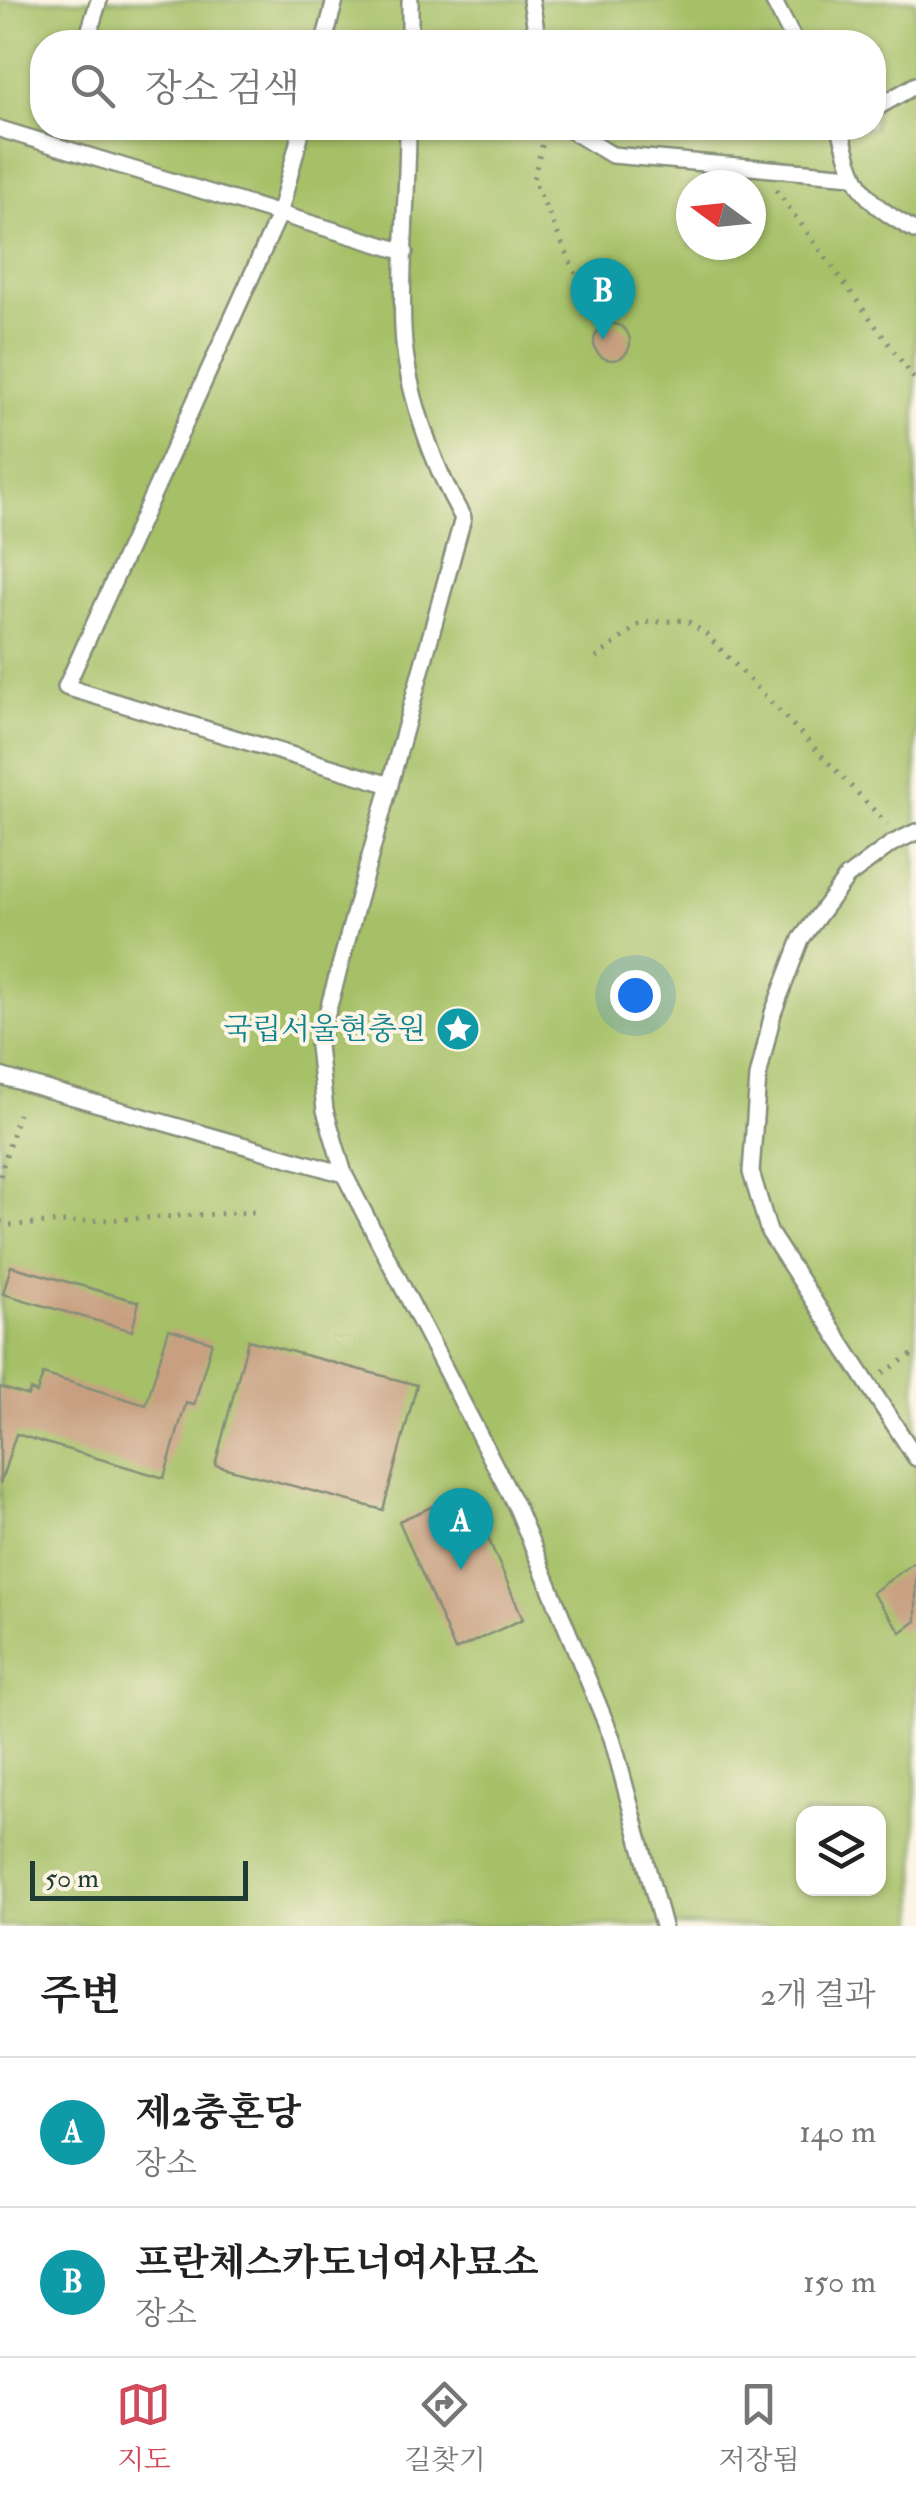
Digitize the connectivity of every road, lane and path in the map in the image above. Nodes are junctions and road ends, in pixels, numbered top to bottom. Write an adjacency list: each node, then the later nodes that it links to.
1 (99, 0): 6 (lane)
2 (335, 0): 7 (lane)
3 (410, 0): 8 (lane)
4 (532, 0): 9 (lane)
5 (773, 0): 10 (lane)
6 (90, 30)
7 (327, 30)
8 (410, 30)
9 (536, 30)
10 (789, 30)
11 (916, 85): 12 (lane)
12 (886, 102)
13 (0, 129): 14 (lane)
14 (30, 138)
15 (36, 140): 22 (lane)
16 (58, 140): 22 (lane)
17 (299, 140): 25 (lane)
18 (408, 140): 27 (lane)
19 (544, 140): 28 (path)
20 (587, 140): 23 (lane)
21 (843, 140): 24 (lane)
22 (56, 146): 25 (lane)
23 (766, 169): 24 (lane); 29 (path)
24 (852, 176): 26 (lane)
25 (279, 214): 27 (lane); 31 (lane)
26 (916, 231)
27 (405, 252): 31 (lane)
28 (590, 303)
29 (916, 381)
30 (596, 658): 32 (path)
31 (390, 784): 35 (lane)
32 (908, 835): 40 (lane)
33 (0, 1076): 35 (lane)
34 (18, 1114): 36 (path)
35 (344, 1174): 42 (lane)
36 (0, 1176)
37 (256, 1212): 38 (path)
38 (0, 1222)
39 (916, 1352): 40 (path)
40 (867, 1383): 41 (lane)
41 (916, 1458)
42 (663, 1926)

